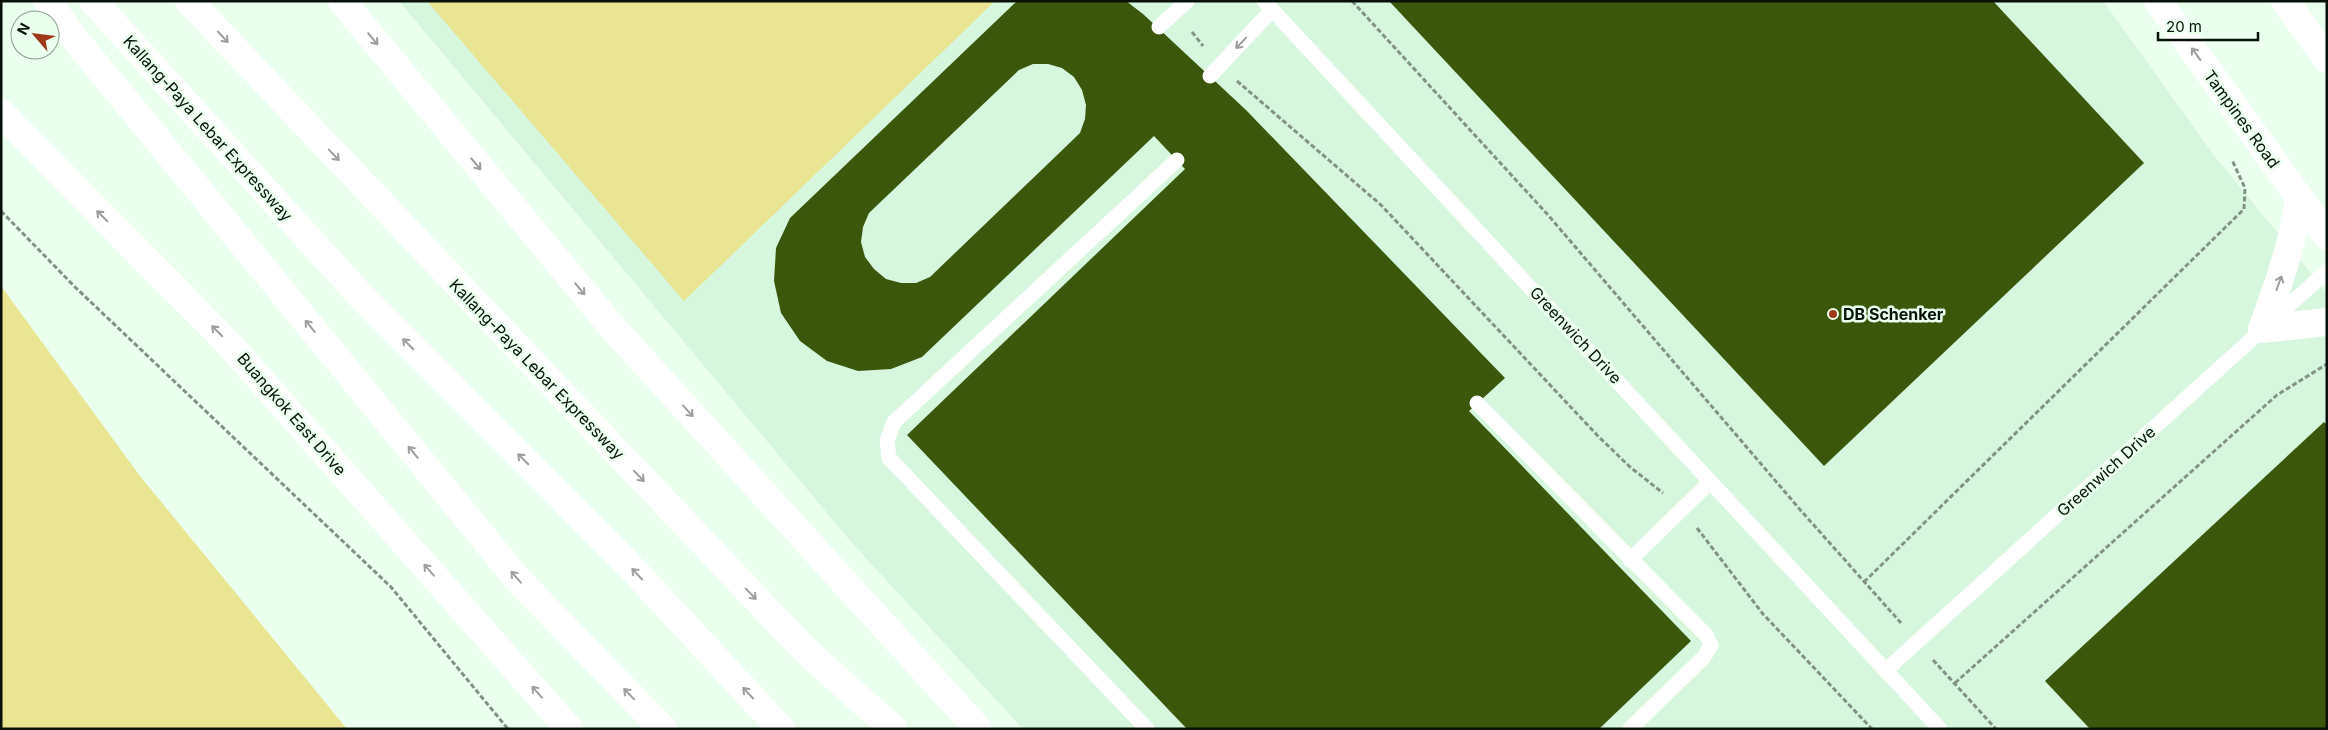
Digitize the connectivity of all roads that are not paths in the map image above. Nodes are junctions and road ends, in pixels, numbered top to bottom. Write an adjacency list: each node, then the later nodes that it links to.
1 (47, 1): 24 (main road, one-way to 1)
2 (93, 1): 25 (main road, Kallang-Paya Lebar Expressway, one-way to 2)
3 (189, 1): 26 (main road, Kallang-Paya Lebar Expressway, one-way to 26)
4 (342, 1): 27 (main road, one-way to 27)
5 (2158, 1): 14 (main road, Tampines Road, one-way to 5)
6 (2285, 1): 10 (main road)
7 (1181, 6): 9 (lane)
8 (1268, 6): 11 (lane, one-way to 11); 20 (lane, Greenwich Drive)
9 (1159, 27)
10 (2327, 59)
11 (1214, 71)
12 (1, 113): 23 (main road, Buangkok East Drive, one-way to 12)
13 (1177, 160): 28 (lane)
14 (2299, 198): 15 (main road, Tampines Road); 18 (main road, one-way to 14)
15 (2327, 236)
16 (2327, 271): 18 (lane, Greenwich Drive)
17 (2327, 322): 18 (main road)
18 (2262, 329): 22 (lane, Greenwich Drive)
19 (1477, 403): 21 (lane)
20 (1710, 482): 21 (lane); 22 (lane, Greenwich Drive)
21 (1630, 560): 29 (lane)
22 (1886, 670): 30 (lane, Greenwich Drive)
23 (569, 729)
24 (663, 729)
25 (781, 729)
26 (892, 729)
27 (978, 729)
28 (1147, 729)
29 (1630, 729)
30 (1940, 729)

